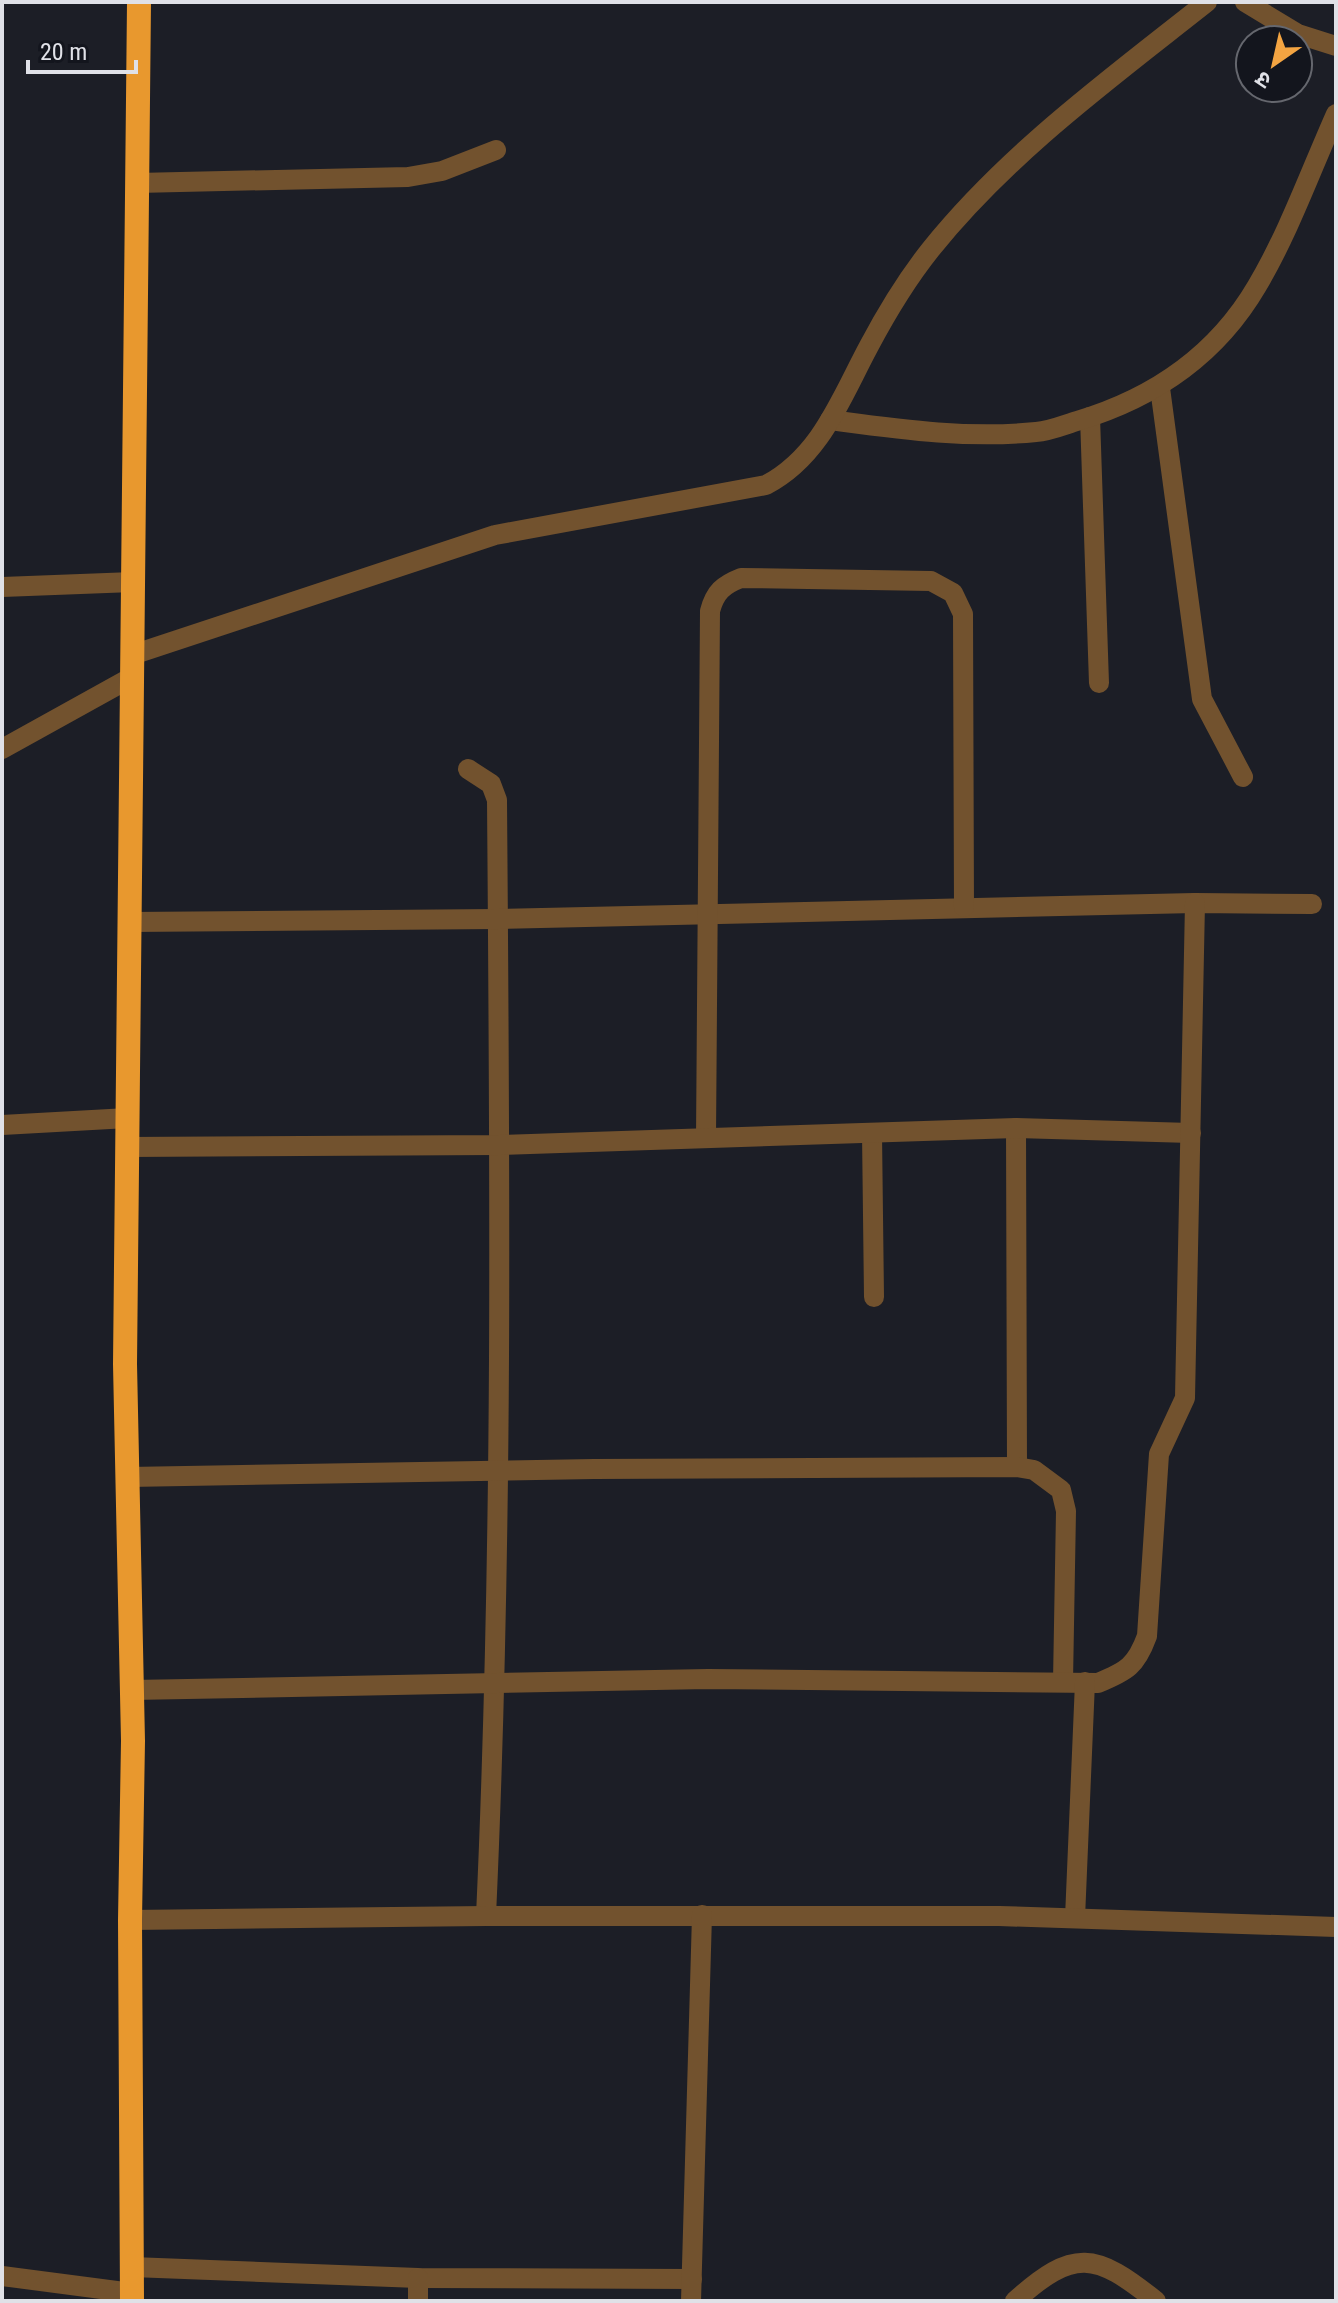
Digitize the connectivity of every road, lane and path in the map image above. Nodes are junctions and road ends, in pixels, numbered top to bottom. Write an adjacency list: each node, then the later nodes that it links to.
1 (139, 2): 7 (highway)
2 (1207, 2): 10 (street)
3 (1245, 2): 4 (street)
4 (1336, 46)
5 (1336, 114): 8 (street)
6 (496, 150): 7 (street)
7 (137, 183): 11 (highway)
8 (1160, 388): 9 (street); 17 (street)
9 (1090, 417): 10 (street); 14 (street)
10 (830, 420): 13 (street)
11 (133, 582): 12 (street); 13 (highway)
12 (2, 587)
13 (132, 666): 15 (street); 23 (highway)
14 (1099, 683)
15 (2, 749)
16 (468, 769): 22 (street)
17 (1243, 777)
18 (1195, 903): 19 (street); 20 (street); 28 (street)
19 (1312, 904)
20 (964, 907): 21 (street); 21 (street)
21 (709, 912): 22 (street); 29 (street)
22 (498, 919): 23 (street); 30 (street)
23 (130, 922): 24 (highway)
24 (128, 1118): 25 (street); 31 (highway)
25 (2, 1125)
26 (1016, 1128): 27 (street); 28 (street); 33 (street)
27 (872, 1133): 29 (street); 32 (street)
28 (1191, 1133): 38 (street)
29 (706, 1138): 30 (street)
30 (499, 1145): 31 (street); 34 (street)
31 (127, 1147): 35 (highway)
32 (874, 1297)
33 (1017, 1467): 34 (street); 37 (street)
34 (500, 1471): 35 (street); 36 (street)
35 (128, 1477): 39 (highway)
36 (497, 1681): 37 (street); 39 (street); 41 (street)
37 (1063, 1682): 38 (street)
38 (1085, 1682): 42 (street)
39 (132, 1690): 43 (highway)
40 (702, 1915): 41 (street); 42 (street); 48 (street)
41 (486, 1916): 43 (street)
42 (1075, 1918): 44 (street)
43 (130, 1920): 45 (highway)
44 (1336, 1927)
45 (132, 2267): 47 (street); 49 (highway)
46 (2, 2276): 49 (street)
47 (418, 2278): 48 (street); 50 (street)
48 (692, 2279): 51 (street)
49 (132, 2297)
50 (418, 2301)
51 (691, 2301)
52 (1015, 2301): 53 (street)
53 (1156, 2301)

